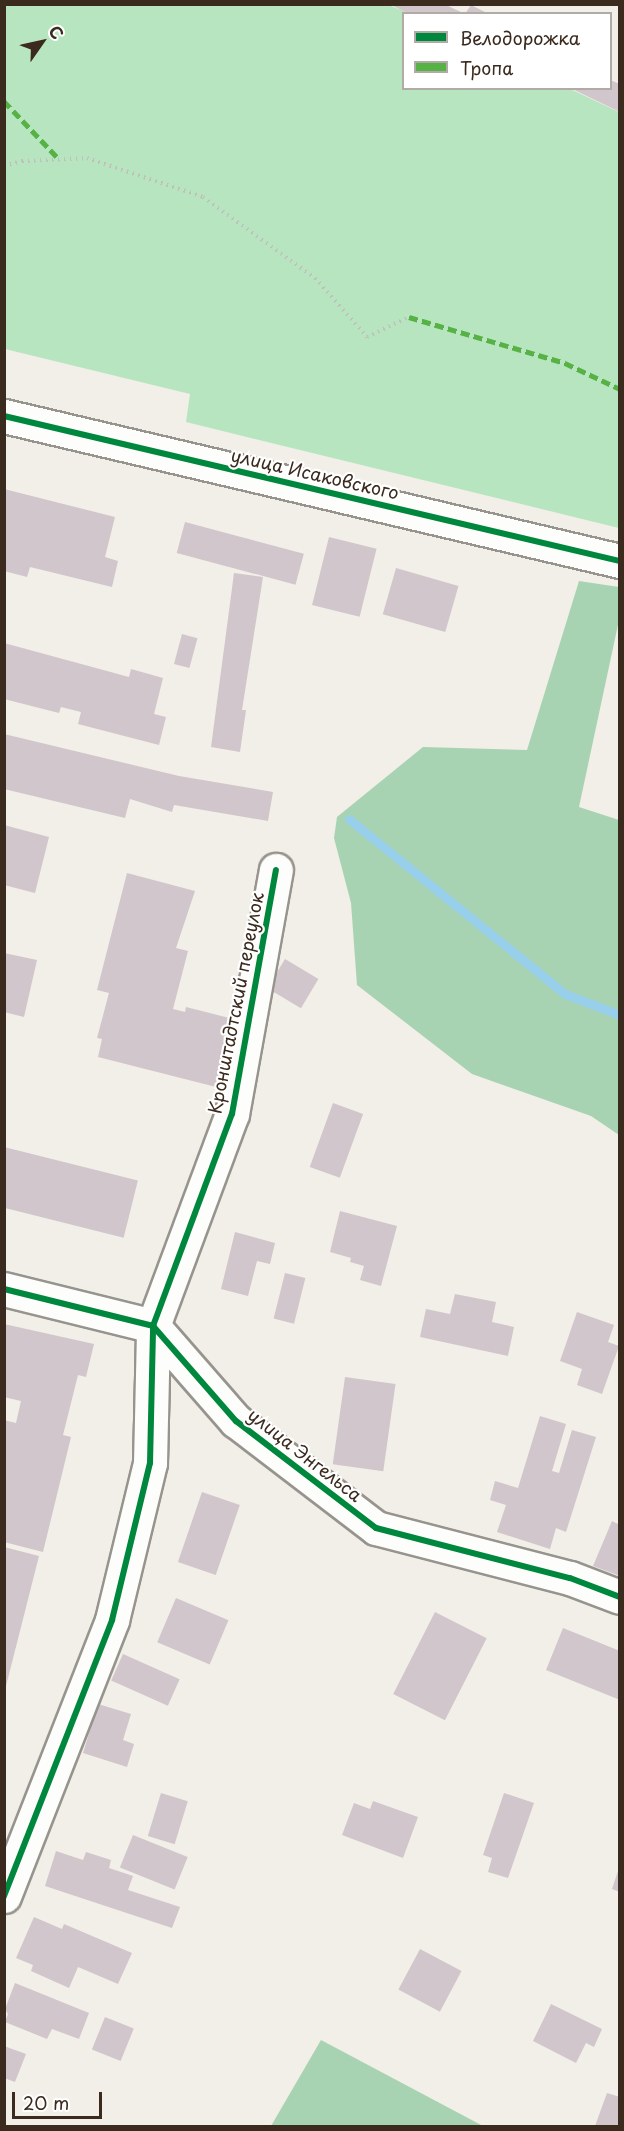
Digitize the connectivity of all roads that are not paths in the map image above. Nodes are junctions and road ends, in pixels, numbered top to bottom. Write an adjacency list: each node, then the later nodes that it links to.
1 (4, 416): 2 (street, улица Исаковского)
2 (620, 561)
3 (276, 870): 5 (street, Кронштадтский переулок)
4 (4, 1289): 5 (street)
5 (153, 1326): 6 (street, улица Энгельса); 7 (street, Кронштадтский переулок)
6 (620, 1598)
7 (17, 1824): 8 (street, Кронштадтский переулок)
8 (4, 1896)

